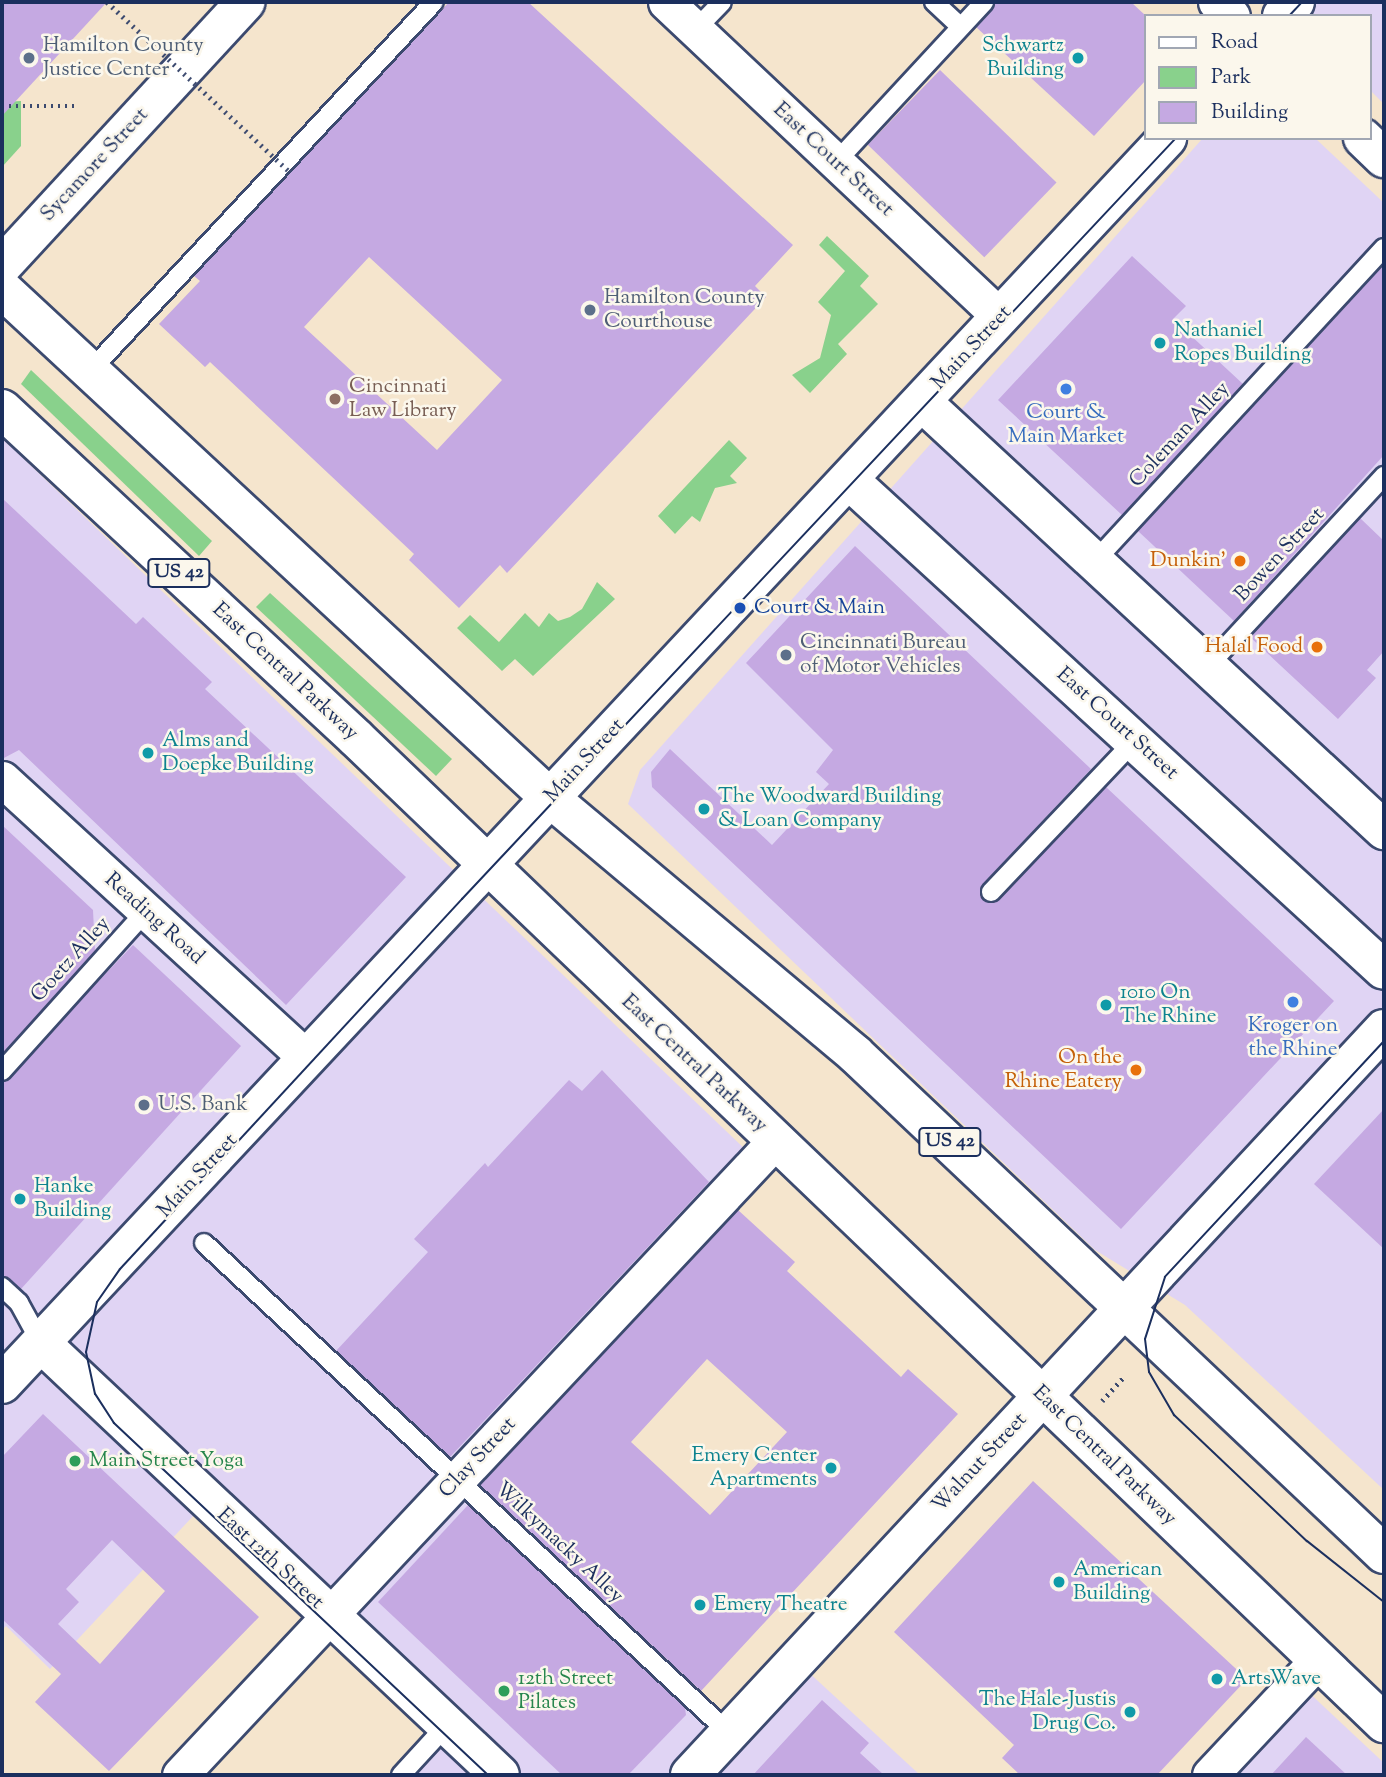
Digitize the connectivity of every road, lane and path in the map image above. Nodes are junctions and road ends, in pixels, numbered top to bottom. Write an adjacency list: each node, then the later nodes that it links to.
1 (107, 2): 18 (path, bridge)
2 (246, 2): 20 (street, Sycamore Street)
3 (434, 2): 23 (lane)
4 (666, 2): 11 (street, East Court Street)
5 (722, 2): 11 (lane)
6 (934, 2): 10 (lane)
7 (984, 2): 10 (lane)
8 (1216, 2): 9 (street)
9 (1230, 14)
10 (960, 26): 17 (lane)
11 (696, 29): 17 (street, East Court Street)
12 (2, 106): 13 (path)
13 (76, 106)
14 (1165, 140): 22 (street, Main Street)
15 (1365, 140): 16 (street)
16 (1384, 158)
17 (836, 162): 22 (street, East Court Street)
18 (289, 171)
19 (1384, 248): 28 (lane, Coleman Alley)
20 (2, 266)
21 (2, 289): 23 (street, US 42)
22 (1000, 317): 24 (street, Main Street)
23 (90, 371): 32 (street, US 42)
24 (922, 402): 27 (street, Main Street); 28 (street)
25 (2, 408): 34 (street, East Central Parkway / US 42)
26 (1384, 476): 29 (lane, Bowen Street)
27 (849, 480): 30 (street, East Court Street); 32 (street, Main Street)
28 (1095, 561): 29 (street)
29 (1209, 665): 33 (street)
30 (1135, 740): 35 (lane); 37 (street, East Court Street)
31 (2, 779): 36 (street, Reading Road)
32 (550, 798): 34 (street, Main Street); 44 (street, US 42)
33 (1384, 830)
34 (487, 866): 39 (street, Main Street); 41 (street, East Central Parkway / US 42)
35 (991, 892)
36 (146, 911): 39 (street, Reading Road); 40 (lane, Goetz Alley)
37 (1384, 970)
38 (1384, 1028): 44 (street, Walnut Street)
39 (307, 1058): 45 (street, Main Street)
40 (2, 1071)
41 (775, 1141): 48 (street, East Central Parkway / US 42); 50 (street, Clay Street)
42 (204, 1243): 50 (lane, Wilkymacky Alley)
43 (2, 1287): 45 (lane)
44 (1126, 1305): 48 (street, Walnut Street); 51 (street, US 42)
45 (41, 1343): 47 (street, Main Street); 52 (street, East 12th Street)
46 (1123, 1378): 49 (path)
47 (2, 1384)
48 (1042, 1396): 53 (street, East Central Parkway / US 42); 56 (street, Walnut Street)
49 (1099, 1404)
50 (458, 1480): 52 (street, Clay Street); 56 (lane, Wilkymacky Alley)
51 (1384, 1554)
52 (330, 1616): 55 (street, East 12th Street); 57 (street, Clay Street)
53 (1318, 1660): 54 (street, East Central Parkway / US 42); 61 (street)
54 (1384, 1723)
55 (447, 1725): 58 (lane); 59 (street, East 12th Street)
56 (729, 1733): 60 (street, Walnut Street)
57 (180, 1775)
58 (401, 1775)
59 (500, 1775)
60 (690, 1775)
61 (1210, 1775)

